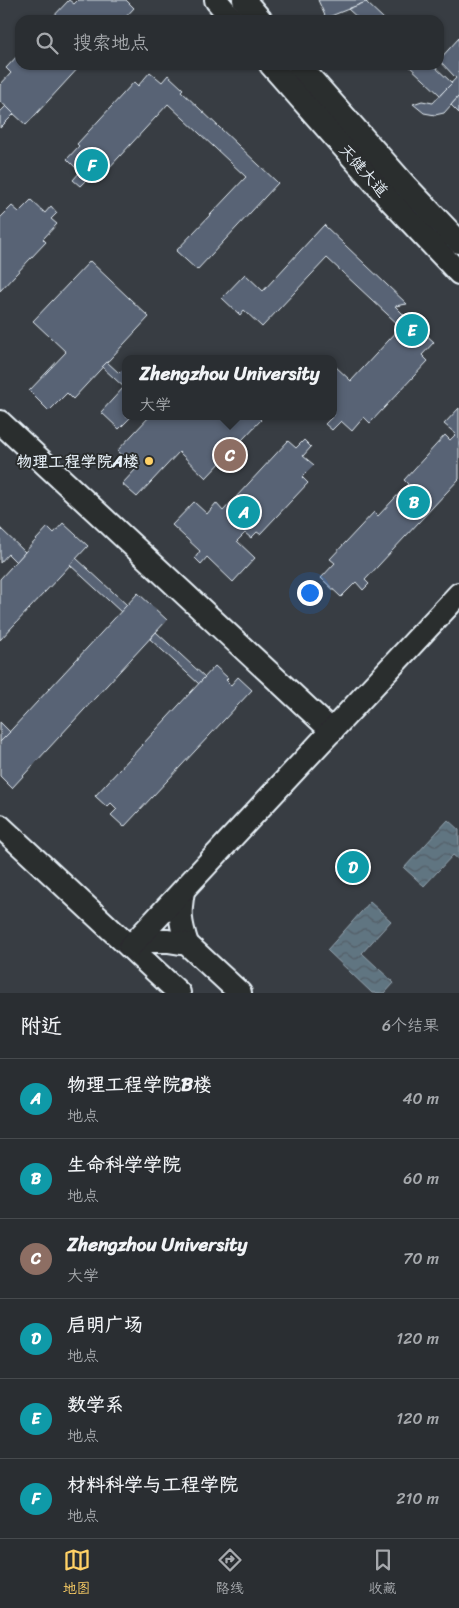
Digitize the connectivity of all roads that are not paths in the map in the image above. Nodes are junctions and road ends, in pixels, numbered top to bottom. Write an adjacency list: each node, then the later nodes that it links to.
1 (216, 0): 3 (lane)
2 (244, 0): 4 (lane)
3 (229, 15)
4 (257, 15)
5 (275, 70): 8 (lane, 天健大道)
6 (303, 70): 7 (lane, 天健大道)
7 (459, 242)
8 (459, 273)
9 (0, 422): 11 (lane)
10 (459, 594): 11 (lane)
11 (332, 731): 13 (lane)
12 (0, 826): 14 (lane)
13 (183, 891): 14 (lane); 15 (lane)
14 (133, 944): 15 (lane); 16 (lane)
15 (187, 944): 17 (lane)
16 (179, 993)
17 (240, 993)

